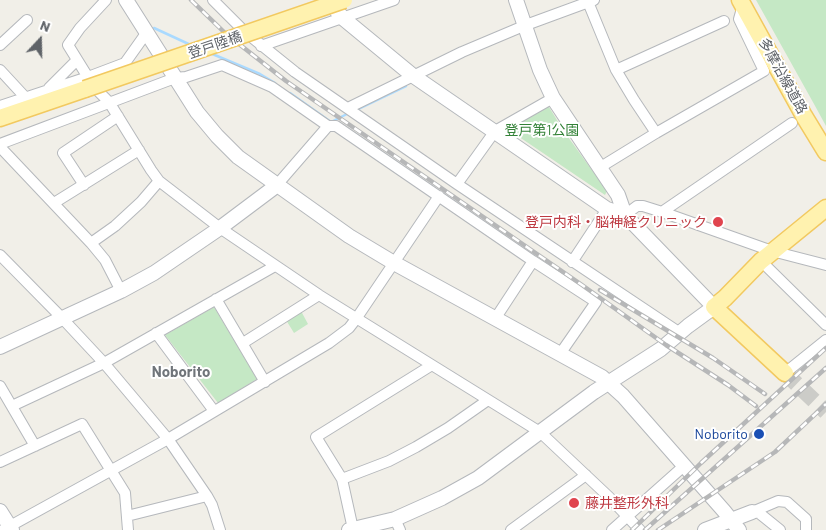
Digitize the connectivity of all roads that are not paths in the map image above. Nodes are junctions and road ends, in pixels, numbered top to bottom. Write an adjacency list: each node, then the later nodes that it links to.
1 (106, 0): 18 (street)
2 (126, 0): 14 (street)
3 (213, 0): 13 (street)
4 (394, 0): 9 (street)
5 (516, 0): 12 (street)
6 (334, 1): 9 (street); 13 (street); 24 (main road, 登戸陸橋, bridge)
7 (591, 1): 12 (street); 21 (street)
8 (741, 2): 37 (street); 40 (main road, 多摩沿線道路)
9 (344, 18): 16 (street); 22 (street)
10 (27, 20): 15 (street)
11 (724, 22): 21 (street)
12 (526, 25): 22 (street); 27 (street)
13 (244, 31): 16 (street)
14 (147, 32): 19 (street); 24 (street)
15 (0, 45)
16 (261, 46): 30 (street)
17 (198, 48): 19 (street)
18 (77, 60): 24 (street); 25 (street)
19 (166, 63): 23 (street)
20 (0, 70): 26 (street)
21 (616, 70): 37 (street)
22 (412, 75): 30 (street); 36 (street)
23 (175, 78): 28 (street); 35 (street); 45 (street)
24 (81, 87): 25 (street); 28 (street); 32 (main road); 34 (main road)
25 (48, 89): 26 (street)
26 (25, 97): 29 (street)
27 (553, 98): 36 (street); 41 (street)
28 (109, 102): 31 (street); 38 (street)
29 (0, 106)
30 (352, 110): 44 (street)
31 (118, 116): 39 (street); 43 (street)
32 (0, 118)
33 (792, 123): 50 (street)
34 (0, 126)
35 (328, 126): 45 (street); 46 (street)
36 (495, 131): 44 (street); 49 (street)
37 (656, 133): 41 (street)
38 (0, 146): 47 (street)
39 (139, 150): 42 (street); 43 (street)
40 (826, 152)
41 (599, 168): 51 (street)
42 (159, 180): 52 (street); 53 (street)
43 (84, 184): 47 (street)
44 (457, 184): 57 (street)
45 (276, 186): 52 (street); 58 (street)
46 (439, 196): 56 (street); 58 (street)
47 (54, 202): 53 (street)
48 (826, 208): 54 (main road)
49 (607, 209): 51 (street); 57 (street)
50 (662, 212): 51 (street); 54 (street)
51 (625, 215): 64 (street)
52 (220, 228): 59 (street); 61 (street)
53 (91, 243): 61 (street)
54 (766, 256): 60 (street); 64 (main road); 68 (street)
55 (1, 258): 65 (street)
56 (534, 261): 66 (street); 74 (street)
57 (572, 262): 70 (street)
58 (394, 263): 66 (street); 67 (street)
59 (275, 266): 62 (street); 63 (street)
60 (826, 266)
61 (121, 291): 65 (street)
62 (319, 295): 67 (street); 72 (street)
63 (216, 299): 69 (street); 72 (street)
64 (714, 307): 70 (street); 77 (main road)
65 (62, 318): 73 (street); 75 (street)
66 (496, 318): 74 (street)
67 (356, 319): 76 (street); 78 (street)
68 (826, 325)
69 (156, 333): 75 (street); 83 (street)
70 (680, 333): 79 (street)
71 (826, 340): 77 (street)
72 (243, 343): 78 (street)
73 (0, 347)
74 (560, 354): 79 (street)
75 (104, 364): 82 (street); 85 (street)
76 (432, 365): 81 (street); 91 (street)
77 (785, 373)
78 (265, 382): 83 (street)
79 (609, 383): 84 (street); 88 (street)
80 (0, 386): 82 (street)
81 (488, 400): 84 (street); 91 (street)
82 (12, 406): 86 (street)
83 (214, 411): 85 (street)
84 (540, 432): 90 (street); 97 (street)
85 (168, 439): 89 (street); 92 (street)
86 (35, 446): 87 (street); 89 (street)
87 (0, 462)
88 (685, 465): 96 (street); 98 (street)
89 (110, 471): 95 (street); 99 (street)
90 (586, 475): 96 (street); 103 (street)
91 (342, 479): 102 (street)
92 (208, 496): 95 (street); 101 (street)
93 (0, 510): 99 (street)
94 (752, 512): 98 (street); 107 (street); 108 (street)
95 (127, 516): 100 (street)
96 (628, 517): 104 (street); 105 (street)
97 (397, 524): 102 (street)
98 (735, 525): 106 (street)
99 (9, 529)
100 (128, 530)
101 (220, 530)
102 (351, 530)
103 (511, 530)
104 (612, 530)
105 (640, 530)
106 (705, 530)
107 (780, 530)
108 (806, 530)

